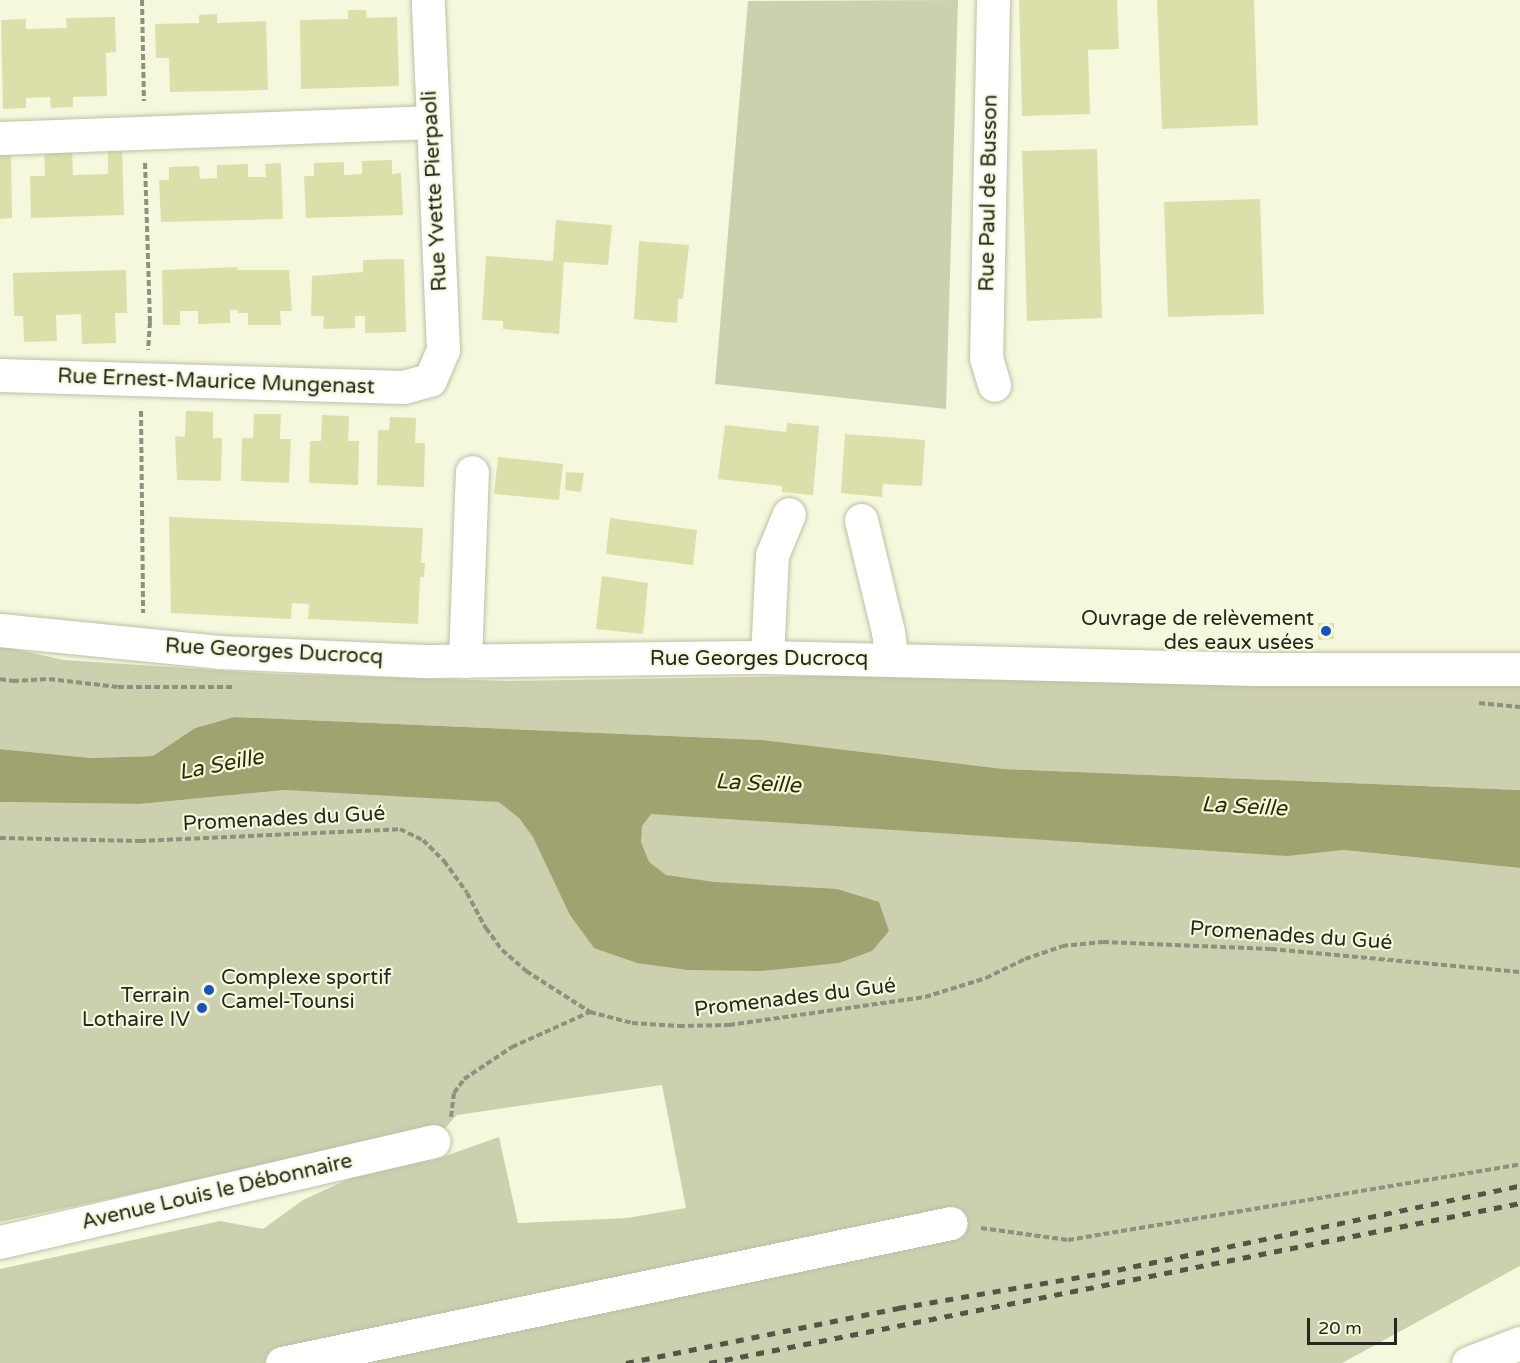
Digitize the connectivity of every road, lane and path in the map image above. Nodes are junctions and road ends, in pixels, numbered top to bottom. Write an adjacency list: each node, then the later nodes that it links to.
1 (142, 0): 5 (path)
2 (428, 0): 4 (street, Rue Yvette Pierpaoli)
3 (993, 0): 10 (street, Rue Paul de Busson)
4 (431, 122): 5 (street); 9 (street, Rue Yvette Pierpaoli)
5 (145, 132): 6 (street); 8 (path)
6 (0, 138)
7 (0, 375): 8 (street, Rue Ernest-Maurice Mungenast)
8 (146, 379): 9 (street, Rue Ernest-Maurice Mungenast); 15 (path)
9 (430, 380)
10 (994, 385)
11 (472, 472): 18 (street)
12 (789, 514): 16 (street)
13 (861, 520): 17 (street)
14 (0, 630): 15 (street, Rue Georges Ducrocq)
15 (143, 645): 18 (street, Rue Georges Ducrocq)
16 (766, 657): 17 (street, Rue Georges Ducrocq); 18 (street, Rue Georges Ducrocq)
17 (892, 659): 19 (street, Rue Georges Ducrocq)
18 (465, 661)
19 (1520, 669)
20 (0, 679): 21 (path)
21 (237, 687)
22 (1467, 702): 23 (path)
23 (1520, 706)
24 (0, 838): 26 (path, Promenades du Gué)
25 (1520, 972): 26 (path, Promenades du Gué)
26 (590, 1012): 27 (path)
27 (433, 1141): 30 (street, Avenue Louis le Débonnaire)
28 (1520, 1164): 29 (path)
29 (951, 1223): 32 (street)
30 (0, 1242)
31 (1520, 1343): 33 (street)
32 (282, 1363)
33 (1468, 1363)

